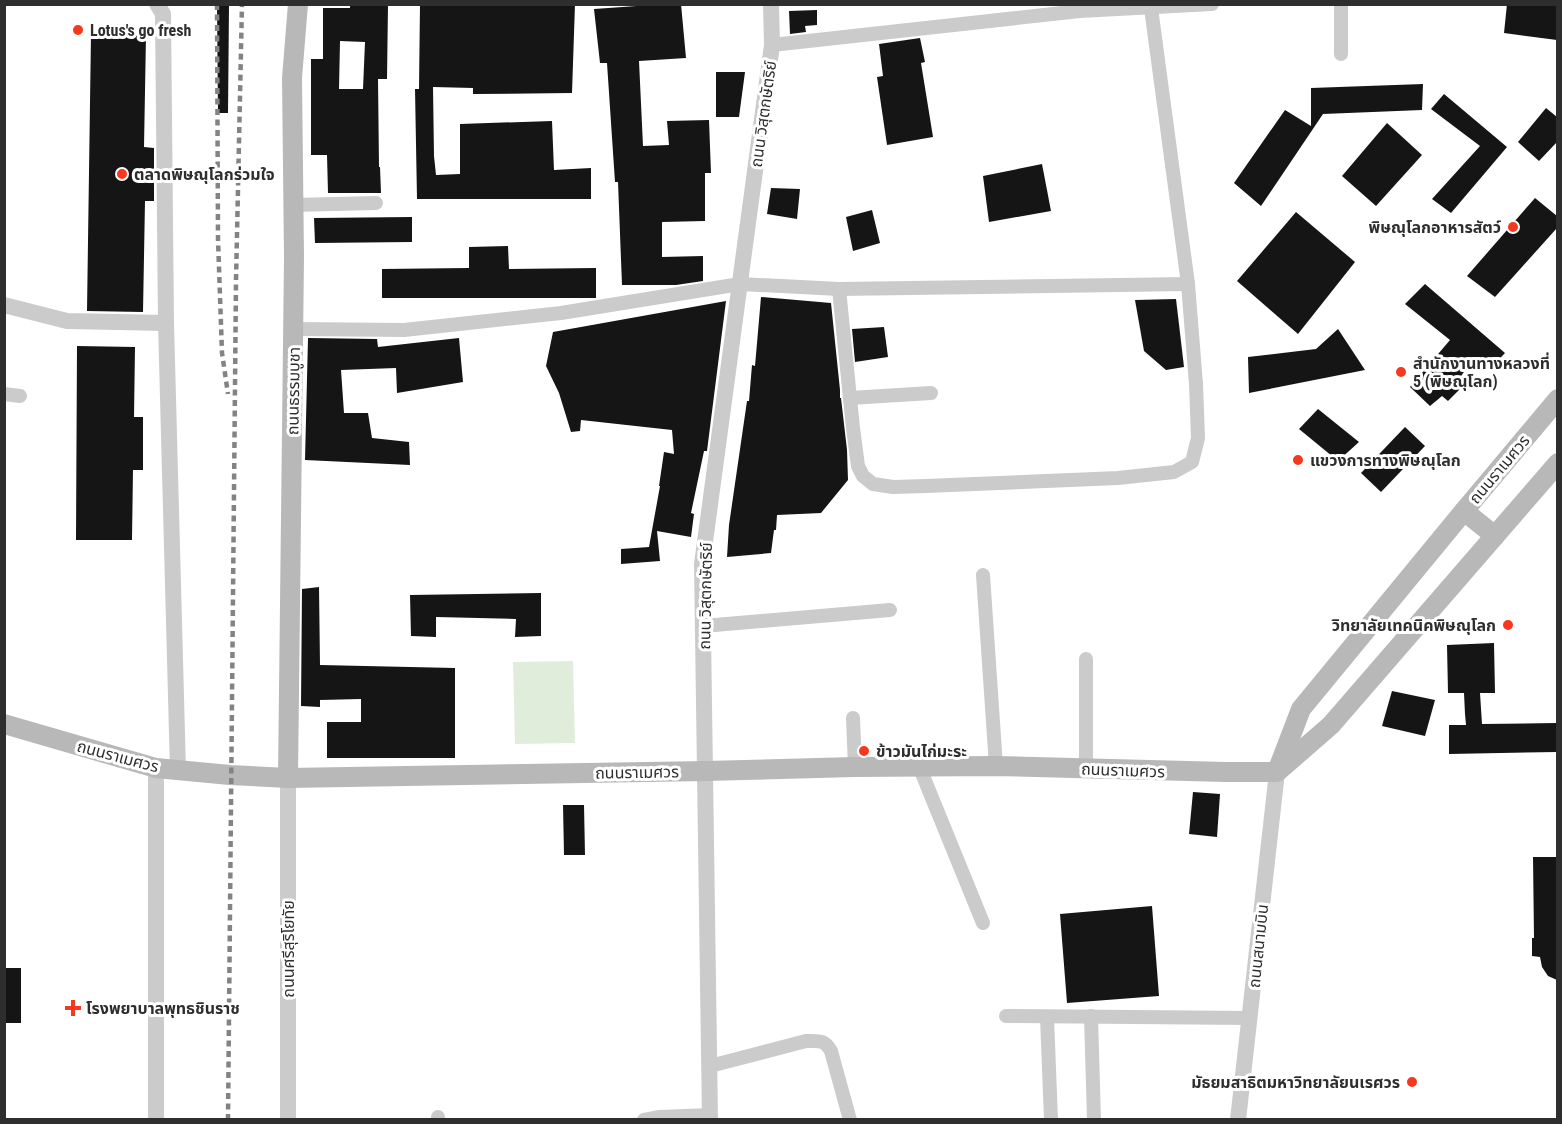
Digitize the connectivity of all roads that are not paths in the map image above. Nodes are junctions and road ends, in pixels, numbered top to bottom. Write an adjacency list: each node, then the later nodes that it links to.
1 (157, 4): 15 (street)
2 (298, 4): 10 (main road, ถนนธรรมบูชา)
3 (771, 4): 7 (street, ถนน วิสุตกษัตริย์)
4 (1212, 4): 6 (street)
5 (1341, 4): 8 (street)
6 (1151, 8): 7 (street); 12 (street)
7 (772, 45): 11 (street, ถนน วิสุตกษัตริย์)
8 (1341, 54)
9 (376, 203): 10 (street)
10 (293, 205): 16 (main road, ถนนธรรมบูชา)
11 (740, 284): 13 (street); 16 (street); 27 (street, ถนน วิสุตกษัตริย์)
12 (1188, 284): 13 (street); 20 (street)
13 (839, 288): 20 (street)
14 (4, 305): 15 (street)
15 (166, 322): 36 (street)
16 (294, 329): 39 (main road, ถนนธรรมบูชา)
17 (931, 393): 20 (street)
18 (4, 394): 19 (street)
19 (20, 396)
20 (850, 398)
21 (1557, 399): 23 (main road, ถนนราเมศวร)
22 (1557, 463): 24 (main road)
23 (1464, 511): 24 (main road); 38 (main road, ถนนราเมศวร)
24 (1496, 536): 38 (main road)
25 (982, 575): 33 (street)
26 (890, 610): 27 (street)
27 (703, 626): 37 (street, ถนน วิสุตกษัตริย์)
28 (1086, 659): 35 (street)
29 (853, 718): 31 (street)
30 (4, 724): 34 (main road, ถนนราเมศวร)
31 (855, 766): 32 (main road, ถนนราเมศวร); 37 (main road, ถนนราเมศวร)
32 (919, 766): 33 (main road, ถนนราเมศวร); 40 (street)
33 (996, 766): 35 (main road, ถนนราเมศวร)
34 (156, 768): 36 (main road, ถนนราเมศวร); 47 (street)
35 (1086, 768): 38 (main road, ถนนราเมศวร)
36 (178, 771): 39 (main road, ถนนราเมศวร)
37 (706, 771): 39 (main road, ถนนราเมศวร); 45 (street, ถนน วิสุตกษัตริย์)
38 (1277, 772): 44 (street, ถนนสนามบิน)
39 (288, 778): 48 (street, ถนนศรีสุริโยทัย)
40 (983, 923)
41 (1006, 1016): 43 (street)
42 (1091, 1016): 43 (street); 44 (street); 52 (street)
43 (1047, 1017): 51 (street)
44 (1250, 1018): 53 (street, ถนนสนามบิน)
45 (710, 1066): 46 (street, ถนน วิสุตกษัตริย์); 50 (street)
46 (710, 1117): 49 (street)
47 (156, 1119)
48 (288, 1119)
49 (645, 1119)
50 (850, 1119)
51 (1051, 1119)
52 (1094, 1119)
53 (1238, 1119)

